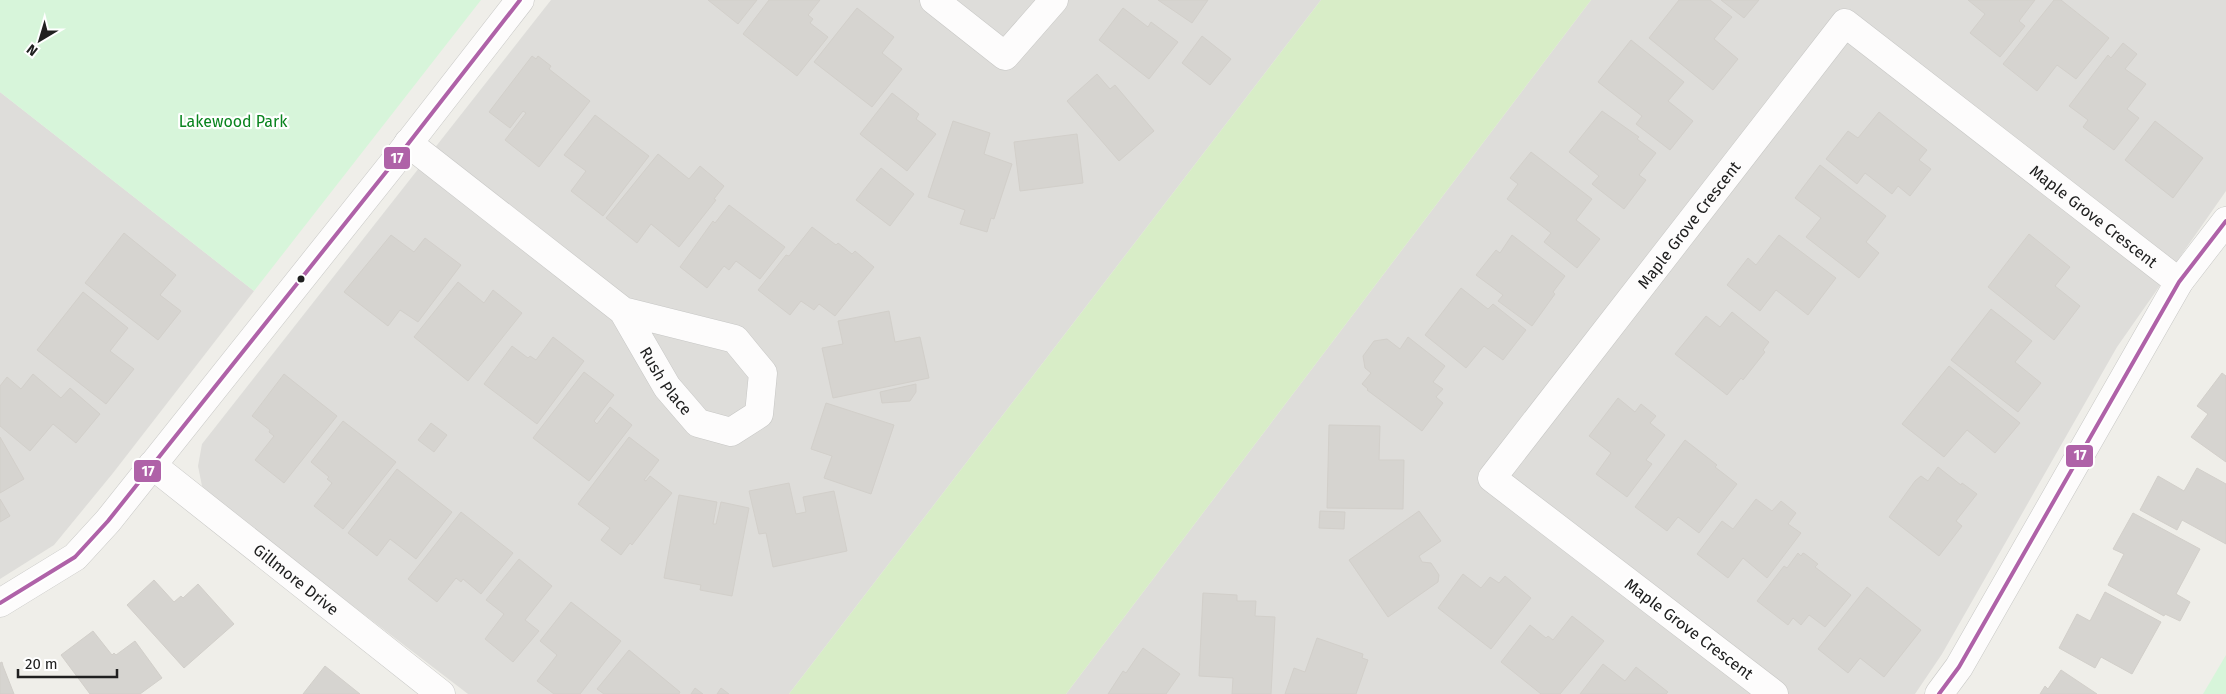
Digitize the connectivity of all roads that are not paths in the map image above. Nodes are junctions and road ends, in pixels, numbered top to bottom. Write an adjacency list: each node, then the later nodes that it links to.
1 (520, 0): 4 (street)
2 (934, 0): 3 (street)
3 (1054, 0)
4 (408, 143): 7 (street, Rush Place); 8 (street)
5 (2226, 221): 6 (street)
6 (2179, 282): 11 (street, Maple Grove Crescent); 12 (street)
7 (622, 312): 7 (street, Rush Place)
8 (152, 465): 9 (street); 10 (street, Gillmore Drive)
9 (0, 603)
10 (441, 694)
11 (1774, 694)
12 (1939, 694)

